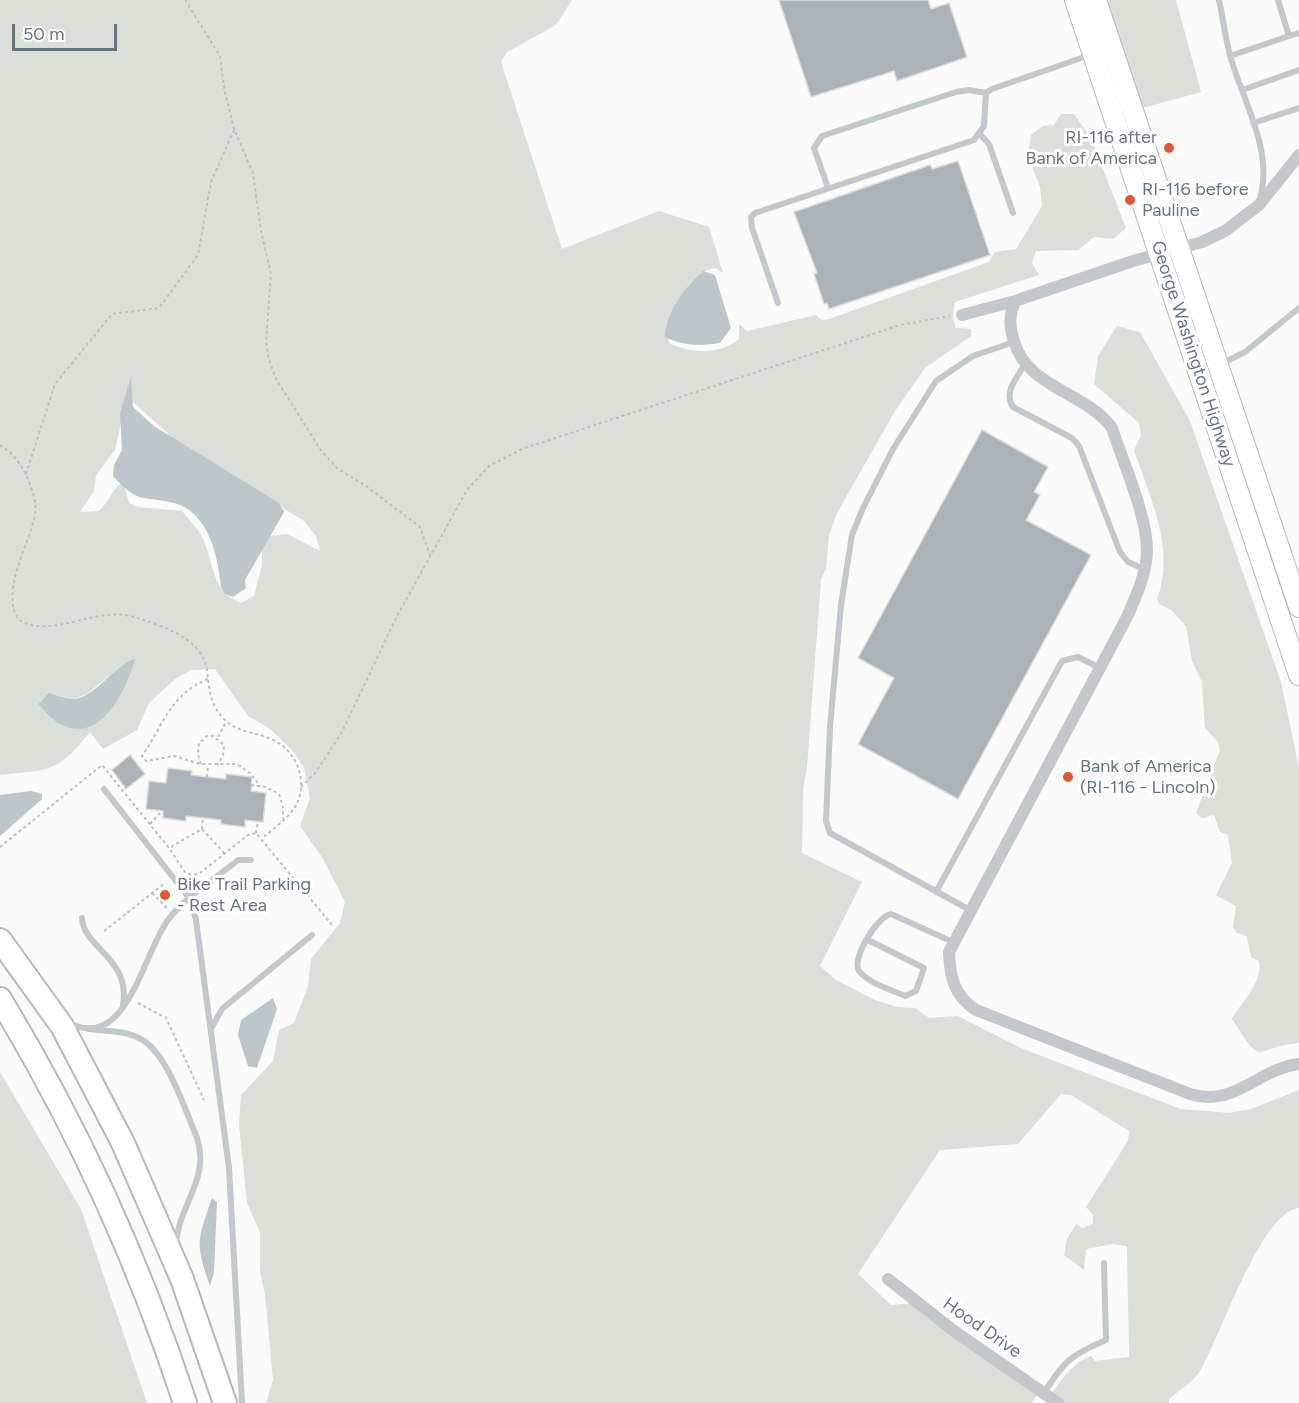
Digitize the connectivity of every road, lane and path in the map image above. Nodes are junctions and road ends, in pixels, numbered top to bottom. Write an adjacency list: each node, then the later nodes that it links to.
1 (185, 0): 15 (path)
2 (1075, 0): 8 (main road, George Washington Highway)
3 (1096, 0): 8 (main road, George Washington Highway)
4 (1219, 0): 9 (lane)
5 (1278, 0): 7 (lane)
6 (1299, 33): 7 (lane)
7 (1289, 36): 9 (lane)
8 (1102, 51): 12 (lane); 21 (main road, George Washington Highway); 22 (main road, George Washington Highway)
9 (1230, 56): 11 (lane)
10 (1299, 70): 11 (lane)
11 (1242, 90): 14 (lane)
12 (986, 93): 16 (lane); 18 (lane)
13 (1299, 108): 14 (lane)
14 (1253, 123): 19 (lane)
15 (234, 129): 31 (path); 32 (path)
16 (980, 134): 18 (lane); 20 (lane)
17 (1299, 155): 19 (street)
18 (828, 188): 24 (lane)
19 (1259, 205): 21 (street)
20 (1013, 213)
21 (1179, 248): 22 (street); 29 (main road, George Washington Highway)
22 (1160, 254): 23 (street); 38 (main road, George Washington Highway)
23 (1015, 301): 26 (street); 27 (street)
24 (778, 303)
25 (1299, 308): 29 (lane)
26 (962, 315): 32 (path)
27 (1014, 342): 28 (street); 64 (lane)
28 (1025, 364): 34 (street); 34 (lane)
29 (1218, 365): 35 (main road, George Washington Highway)
30 (0, 445): 31 (path)
31 (26, 474): 33 (path)
32 (430, 555): 48 (path)
33 (14, 561)
34 (1144, 569): 37 (street)
35 (1299, 607)
36 (8, 610): 39 (path)
37 (1100, 668): 64 (lane); 66 (street)
38 (1299, 675)
39 (208, 679): 40 (path); 42 (path)
40 (226, 722): 41 (path); 48 (path)
41 (218, 737): 42 (path); 44 (path)
42 (201, 764): 43 (path)
43 (208, 765): 44 (path); 45 (path)
44 (217, 766): 47 (path)
45 (207, 777)
46 (251, 785): 47 (path)
47 (260, 786): 53 (path)
48 (301, 788): 53 (path)
49 (104, 789): 63 (lane)
50 (162, 811): 54 (path)
51 (203, 818): 55 (path)
52 (258, 821): 56 (path)
53 (282, 822): 57 (path)
54 (150, 824): 58 (path); 59 (path)
55 (202, 829): 59 (path); 60 (path)
56 (256, 833): 57 (path); 60 (path)
57 (262, 838): 68 (path)
58 (0, 847)
59 (169, 848): 62 (path)
60 (225, 854): 62 (path)
61 (251, 860): 65 (lane)
62 (182, 868): 63 (path)
63 (171, 877): 65 (lane); 69 (path)
64 (936, 892): 66 (lane)
65 (189, 899): 77 (lane); 79 (lane)
66 (969, 910): 73 (street)
67 (82, 918): 77 (lane)
68 (332, 925)
69 (104, 931)
70 (312, 935): 79 (lane)
71 (0, 940): 74 (highway)
72 (868, 940): 72 (lane); 73 (lane)
73 (953, 942): 80 (street)
74 (45, 998): 78 (lane); 83 (highway)
75 (0, 999): 86 (highway)
76 (138, 999): 81 (path)
77 (122, 1011): 78 (lane)
78 (88, 1029): 83 (lane)
79 (211, 1033): 88 (lane)
80 (1299, 1064)
81 (204, 1100)
82 (1104, 1263): 85 (lane)
83 (182, 1279): 87 (highway)
84 (888, 1279): 85 (street, Hood Drive)
85 (1044, 1393): 89 (street, Hood Drive)
86 (185, 1403)
87 (225, 1403)
88 (242, 1403)
89 (1058, 1403)

